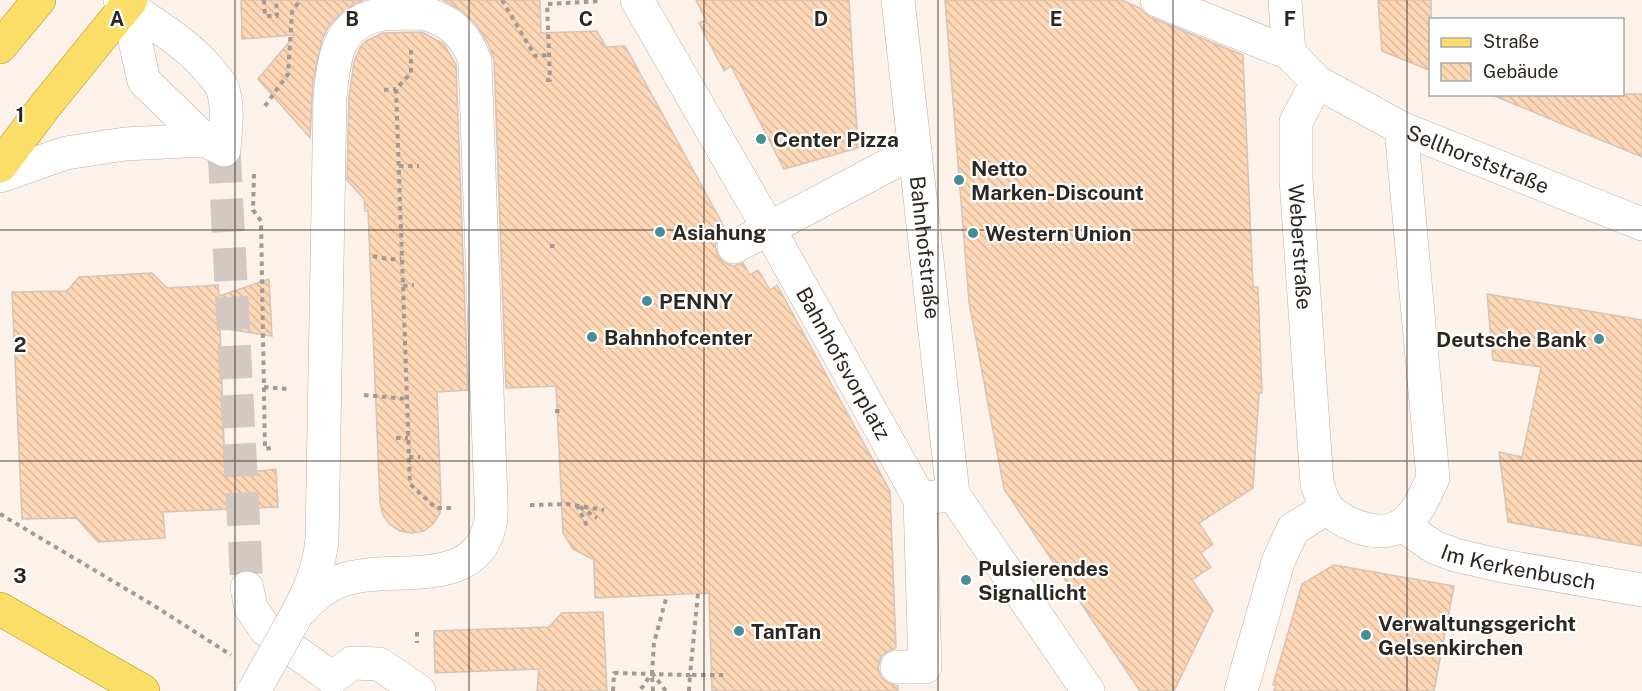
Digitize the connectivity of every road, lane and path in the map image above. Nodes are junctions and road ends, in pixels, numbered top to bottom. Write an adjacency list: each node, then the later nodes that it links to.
1 (39, 0): 12 (main road)
2 (264, 0): 3 (path)
3 (276, 0)
4 (300, 0): 18 (path)
5 (502, 0): 14 (path)
6 (637, 0): 28 (street, Bahnhofsvorplatz)
7 (898, 0): 21 (street, Bahnhofstraße)
8 (1158, 0): 13 (street)
9 (1285, 0): 13 (street)
10 (603, 1): 14 (path)
11 (126, 2): 20 (street); 20 (street); 23 (main road)
12 (0, 47)
13 (1289, 53): 16 (street)
14 (549, 55): 15 (path)
15 (546, 80)
16 (1317, 82): 19 (street, Sellhorststraße); 47 (street, Weberstraße)
17 (384, 90): 24 (path)
18 (263, 109)
19 (1401, 128): 27 (street, Sellhorststraße); 51 (street)
20 (205, 140): 26 (street)
21 (915, 151): 28 (street); 43 (street, Bahnhofstraße)
22 (255, 164): 40 (path)
23 (0, 166)
24 (399, 166): 25 (path); 33 (path)
25 (418, 166)
26 (0, 176)
27 (1642, 224)
28 (769, 229): 31 (street); 44 (street, Bahnhofsvorplatz)
29 (550, 246): 30 (path)
30 (557, 246)
31 (734, 247)
32 (373, 256): 33 (path)
33 (402, 259): 35 (path)
34 (414, 285): 35 (path)
35 (403, 286): 39 (path)
36 (555, 411): 37 (path)
37 (563, 411)
38 (396, 438): 39 (path)
39 (408, 438): 41 (path)
40 (271, 448)
41 (409, 457): 42 (path); 46 (path)
42 (420, 457)
43 (953, 494): 44 (street); 73 (street)
44 (920, 499): 60 (street, Bahnhofsvorplatz)
45 (577, 505): 46 (path); 48 (path); 50 (path); 52 (path)
46 (491, 506): 58 (street); 58 (street)
47 (1327, 508): 51 (street); 74 (street)
48 (604, 510)
49 (0, 514): 59 (path)
50 (597, 518)
51 (1402, 525): 54 (street, Im Kerkenbusch)
52 (588, 528)
53 (247, 588): 64 (street)
54 (1642, 590)
55 (698, 594): 62 (path)
56 (667, 595): 61 (path)
57 (0, 609): 66 (main road)
58 (297, 614): 67 (street, bridge)
59 (239, 660)
60 (897, 668)
61 (652, 673): 62 (path); 65 (path); 69 (path); 70 (path); 71 (path)
62 (690, 675): 63 (path); 72 (path)
63 (723, 675)
64 (332, 685): 68 (street)
65 (641, 689)
66 (143, 691)
67 (254, 691)
68 (419, 691)
69 (613, 691)
70 (653, 691)
71 (666, 691)
72 (689, 691)
73 (1088, 691)
74 (1241, 691)

